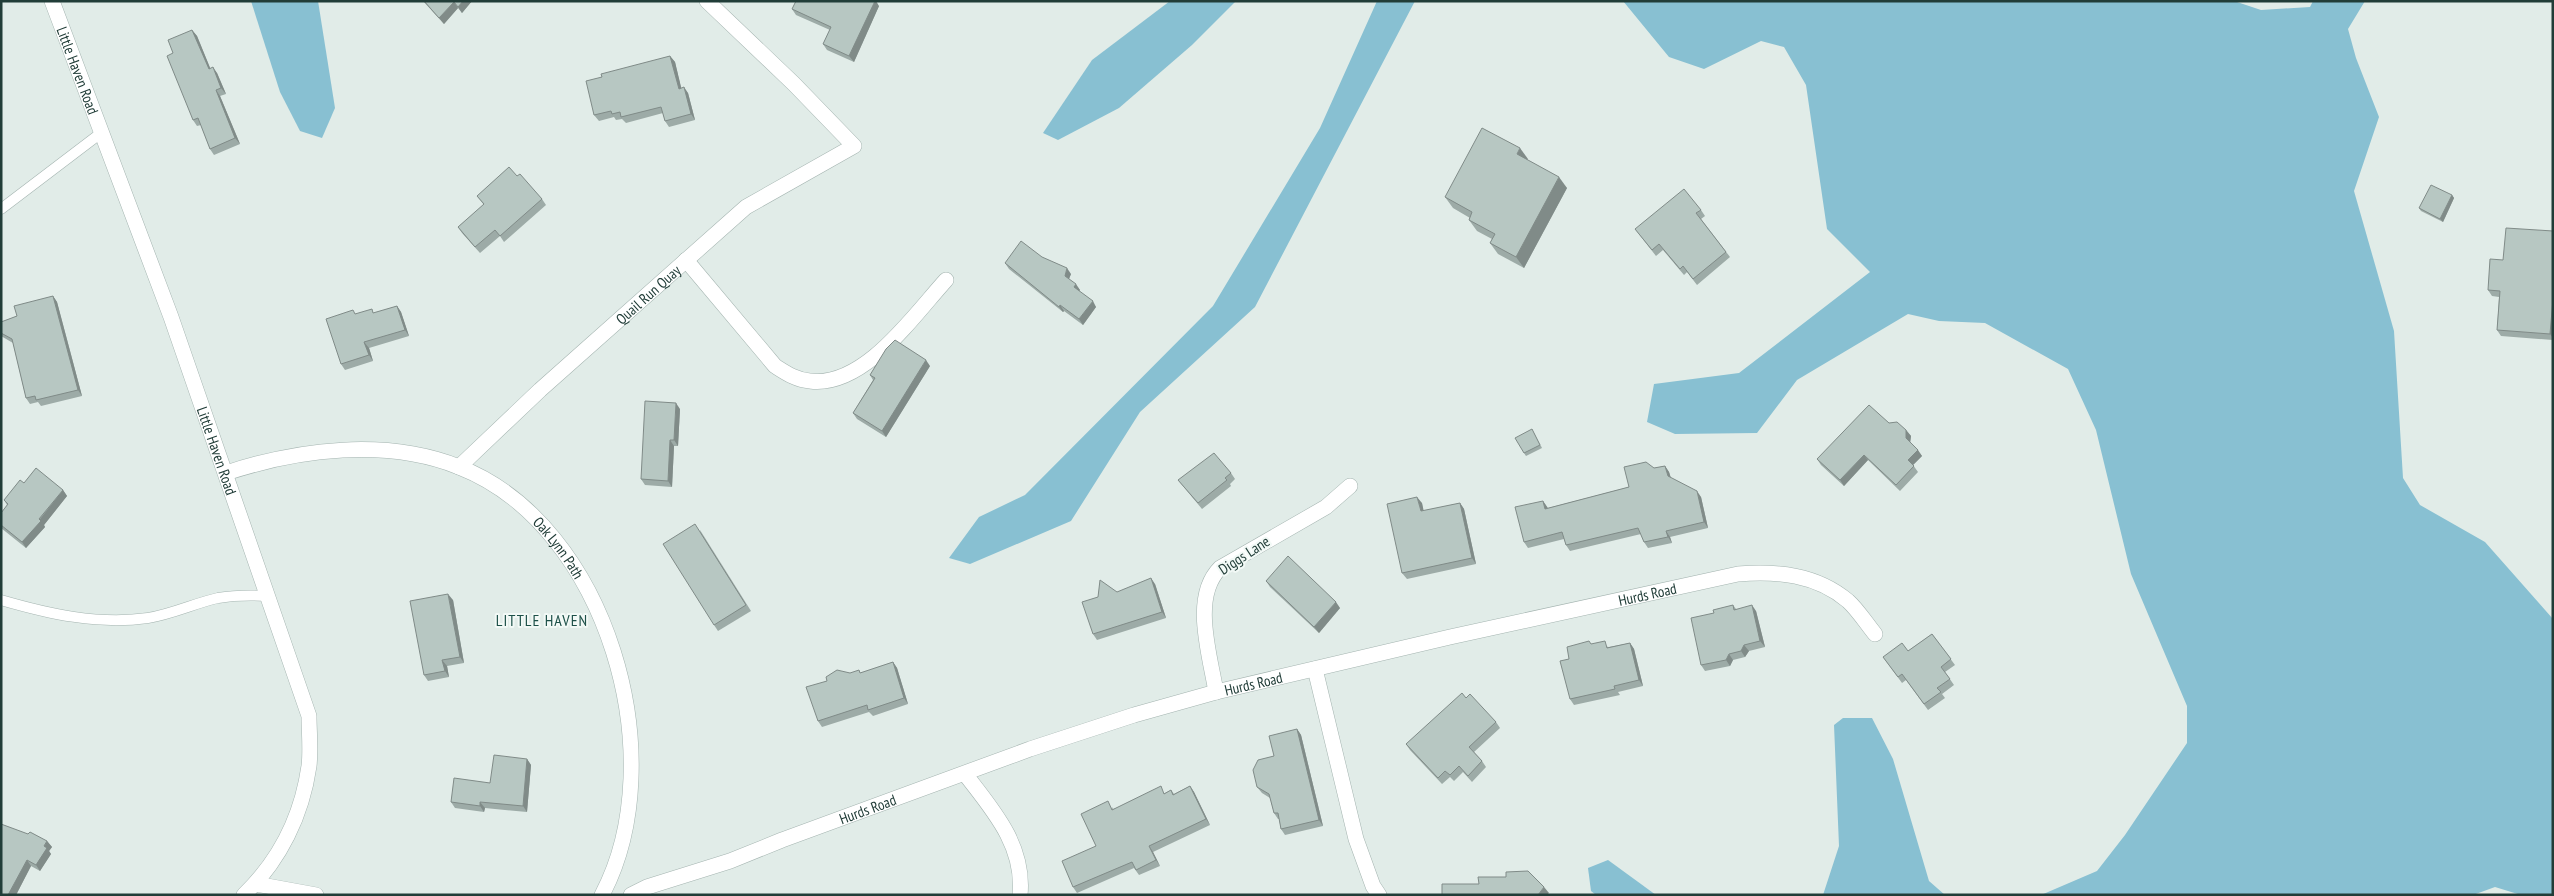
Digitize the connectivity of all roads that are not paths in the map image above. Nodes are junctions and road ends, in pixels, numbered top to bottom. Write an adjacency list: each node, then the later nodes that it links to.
1 (52, 1): 3 (street, Little Haven Road)
2 (706, 1): 5 (street, Quail Run Quay)
3 (101, 133): 4 (lane); 8 (street, Little Haven Road)
4 (1, 209)
5 (686, 260): 6 (street); 7 (street, Quail Run Quay)
6 (946, 280)
7 (459, 467): 8 (street, Oak Lynn Path); 19 (street, Oak Lynn Path)
8 (226, 473): 10 (street, Little Haven Road)
9 (1350, 486): 14 (street, Diggs Lane)
10 (268, 596): 11 (lane); 16 (street, Little Haven Road)
11 (1, 600)
12 (1875, 634): 13 (street, Hurds Road)
13 (1315, 668): 14 (street, Hurds Road); 22 (street)
14 (1216, 692): 15 (street, Hurds Road)
15 (965, 774): 20 (street, Hurds Road); 21 (street)
16 (256, 884): 17 (street, Little Haven Road); 18 (street)
17 (244, 895)
18 (316, 895)
19 (602, 895)
20 (632, 895)
21 (1020, 895)
22 (1379, 895)

